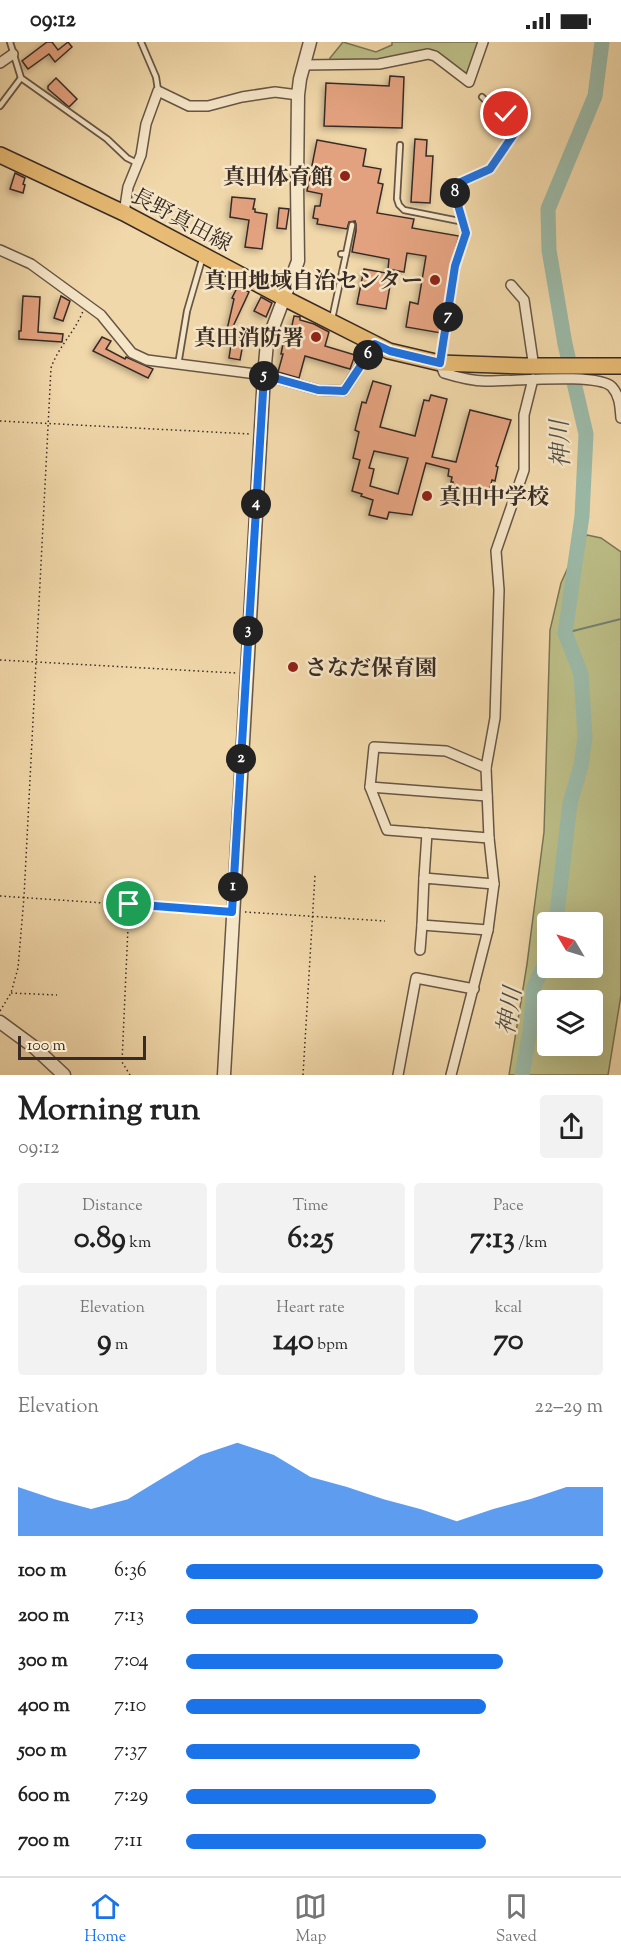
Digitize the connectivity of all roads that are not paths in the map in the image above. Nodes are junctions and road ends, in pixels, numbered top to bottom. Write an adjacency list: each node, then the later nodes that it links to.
1 (10, 42): 5 (lane)
2 (141, 42): 9 (lane)
3 (310, 42): 7 (street)
4 (483, 42): 7 (street)
5 (13, 54): 6 (street); 8 (lane)
6 (0, 63)
7 (303, 65): 10 (street)
8 (21, 78): 12 (lane); 15 (lane)
9 (158, 91): 10 (street); 15 (street)
10 (298, 95): 22 (street)
11 (482, 97): 17 (lane)
12 (0, 106)
13 (400, 145): 17 (lane)
14 (0, 155): 16 (main road, 長野真田線)
15 (137, 163): 16 (street)
16 (124, 213): 20 (main road, 長野真田線)
17 (464, 222): 25 (lane)
18 (352, 225): 23 (lane)
19 (0, 250): 26 (street)
20 (203, 255): 22 (main road, 長野真田線); 26 (lane)
21 (511, 285): 28 (street)
22 (284, 298): 23 (main road, 長野真田線); 29 (street)
23 (332, 322): 24 (main road, 長野真田線)
24 (375, 344): 25 (main road, 長野真田線); 29 (street)
25 (440, 363): 28 (main road, 長野真田線)
26 (178, 365): 29 (street)
27 (618, 366): 28 (main road, 長野真田線)
28 (534, 368): 30 (street); 31 (street)
29 (264, 375): 44 (street)
30 (621, 417)
31 (486, 768): 32 (street); 33 (street)
32 (370, 787): 33 (street); 34 (street)
33 (487, 796): 35 (street)
34 (427, 833): 35 (street); 36 (street)
35 (489, 838): 37 (street)
36 (424, 878): 37 (street); 38 (street)
37 (494, 884): 39 (street)
38 (422, 925): 39 (street); 40 (street)
39 (488, 930): 41 (street)
40 (420, 950)
41 (474, 989): 45 (street); 46 (street)
42 (0, 1022): 43 (street)
43 (64, 1075)
44 (224, 1075)
45 (398, 1075)
46 (451, 1075)

